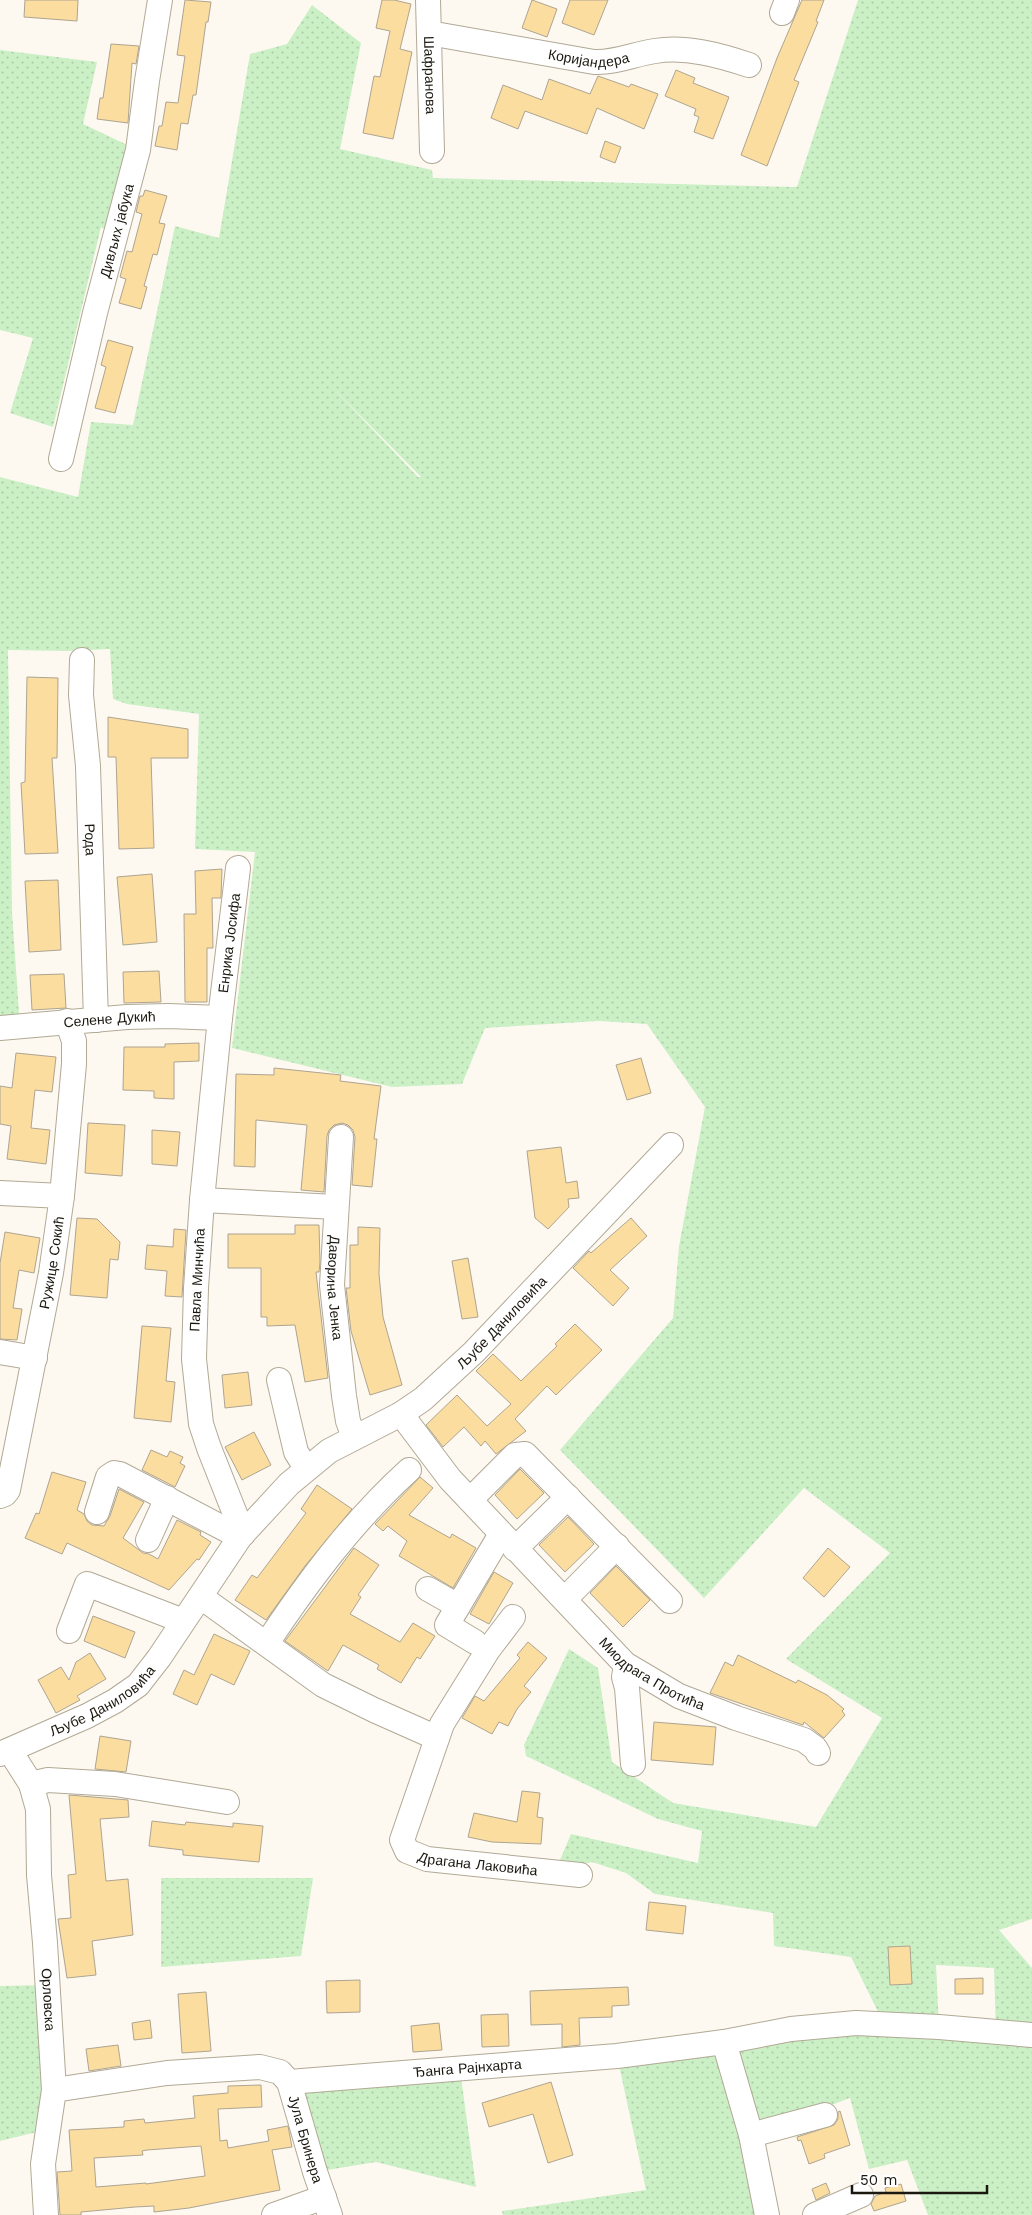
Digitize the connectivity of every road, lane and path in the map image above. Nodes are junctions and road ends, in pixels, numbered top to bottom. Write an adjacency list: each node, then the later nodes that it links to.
1 (160, 0): 6 (street, Дивљих јабука)
2 (428, 0): 3 (street, Шафранова)
3 (429, 33): 4 (street, Коријандера); 5 (street, Шафранова)
4 (749, 64)
5 (432, 150)
6 (61, 459)
7 (82, 660): 10 (street, Рода)
8 (238, 868): 9 (street, Енрика Јосифа)
9 (220, 1018): 10 (street, Селене Дукић); 17 (street, Павла Минчића)
10 (96, 1020): 11 (street, Селене Дукић)
11 (67, 1022): 12 (street, Селене Дукић); 16 (street, Ружице Сокић)
12 (0, 1028)
13 (342, 1137): 18 (street, Даворина Јенка)
14 (671, 1145): 22 (street, Љубе Даниловића)
15 (0, 1193): 16 (street)
16 (62, 1196): 20 (street, Ружице Сокић)
17 (202, 1200): 18 (street); 31 (street, Павла Минчића)
18 (336, 1207): 23 (street, Даворина Јенка)
19 (0, 1352): 20 (street)
20 (35, 1358): 26 (street, Ружице Сокић)
21 (279, 1380): 24 (street)
22 (401, 1414): 23 (street, Љубе Даниловића); 29 (street, Миодрага Протића)
23 (354, 1437): 24 (street, Љубе Даниловића)
24 (306, 1468): 31 (street, Љубе Даниловића)
25 (409, 1470): 44 (street)
26 (0, 1496)
27 (568, 1497): 29 (street); 33 (street); 34 (street)
28 (167, 1498): 30 (street); 31 (street); 32 (street)
29 (470, 1500): 33 (street, Миодрага Протића)
30 (97, 1512)
31 (242, 1535): 36 (street, Љубе Даниловића)
32 (148, 1540)
33 (508, 1541): 37 (street, Миодрага Протића); 39 (street)
34 (617, 1546): 37 (street); 38 (street)
35 (428, 1589): 39 (street)
36 (201, 1597): 41 (street, Љубе Даниловића); 44 (street)
37 (564, 1599): 45 (street, Миодрага Протића)
38 (670, 1601)
39 (458, 1606): 43 (street)
40 (513, 1617): 46 (street, Драгана Лаковића)
41 (183, 1621): 42 (street); 47 (street, Љубе Даниловића)
42 (69, 1631)
43 (475, 1642)
44 (266, 1643): 46 (street)
45 (626, 1666): 48 (street, Миодрага Протића); 49 (street)
46 (437, 1738): 52 (street, Драгана Лаковића)
47 (5, 1752): 50 (street, Орловска)
48 (818, 1753)
49 (633, 1764)
50 (31, 1784): 51 (street); 56 (street, Орловска)
51 (227, 1802)
52 (580, 1875)
53 (1032, 2036): 54 (street, Ђанга Рајнхарта)
54 (724, 2042): 55 (street, Ђанга Рајнхарта); 58 (street)
55 (289, 2082): 56 (street); 60 (street, Јула Бринера)
56 (54, 2090): 61 (street, Орловска)
57 (825, 2115): 58 (street)
58 (750, 2135): 63 (street)
59 (861, 2195): 64 (street)
60 (327, 2206): 62 (street, Јула Бринера)
61 (46, 2215)
62 (274, 2215)
63 (767, 2215)
64 (815, 2215)

